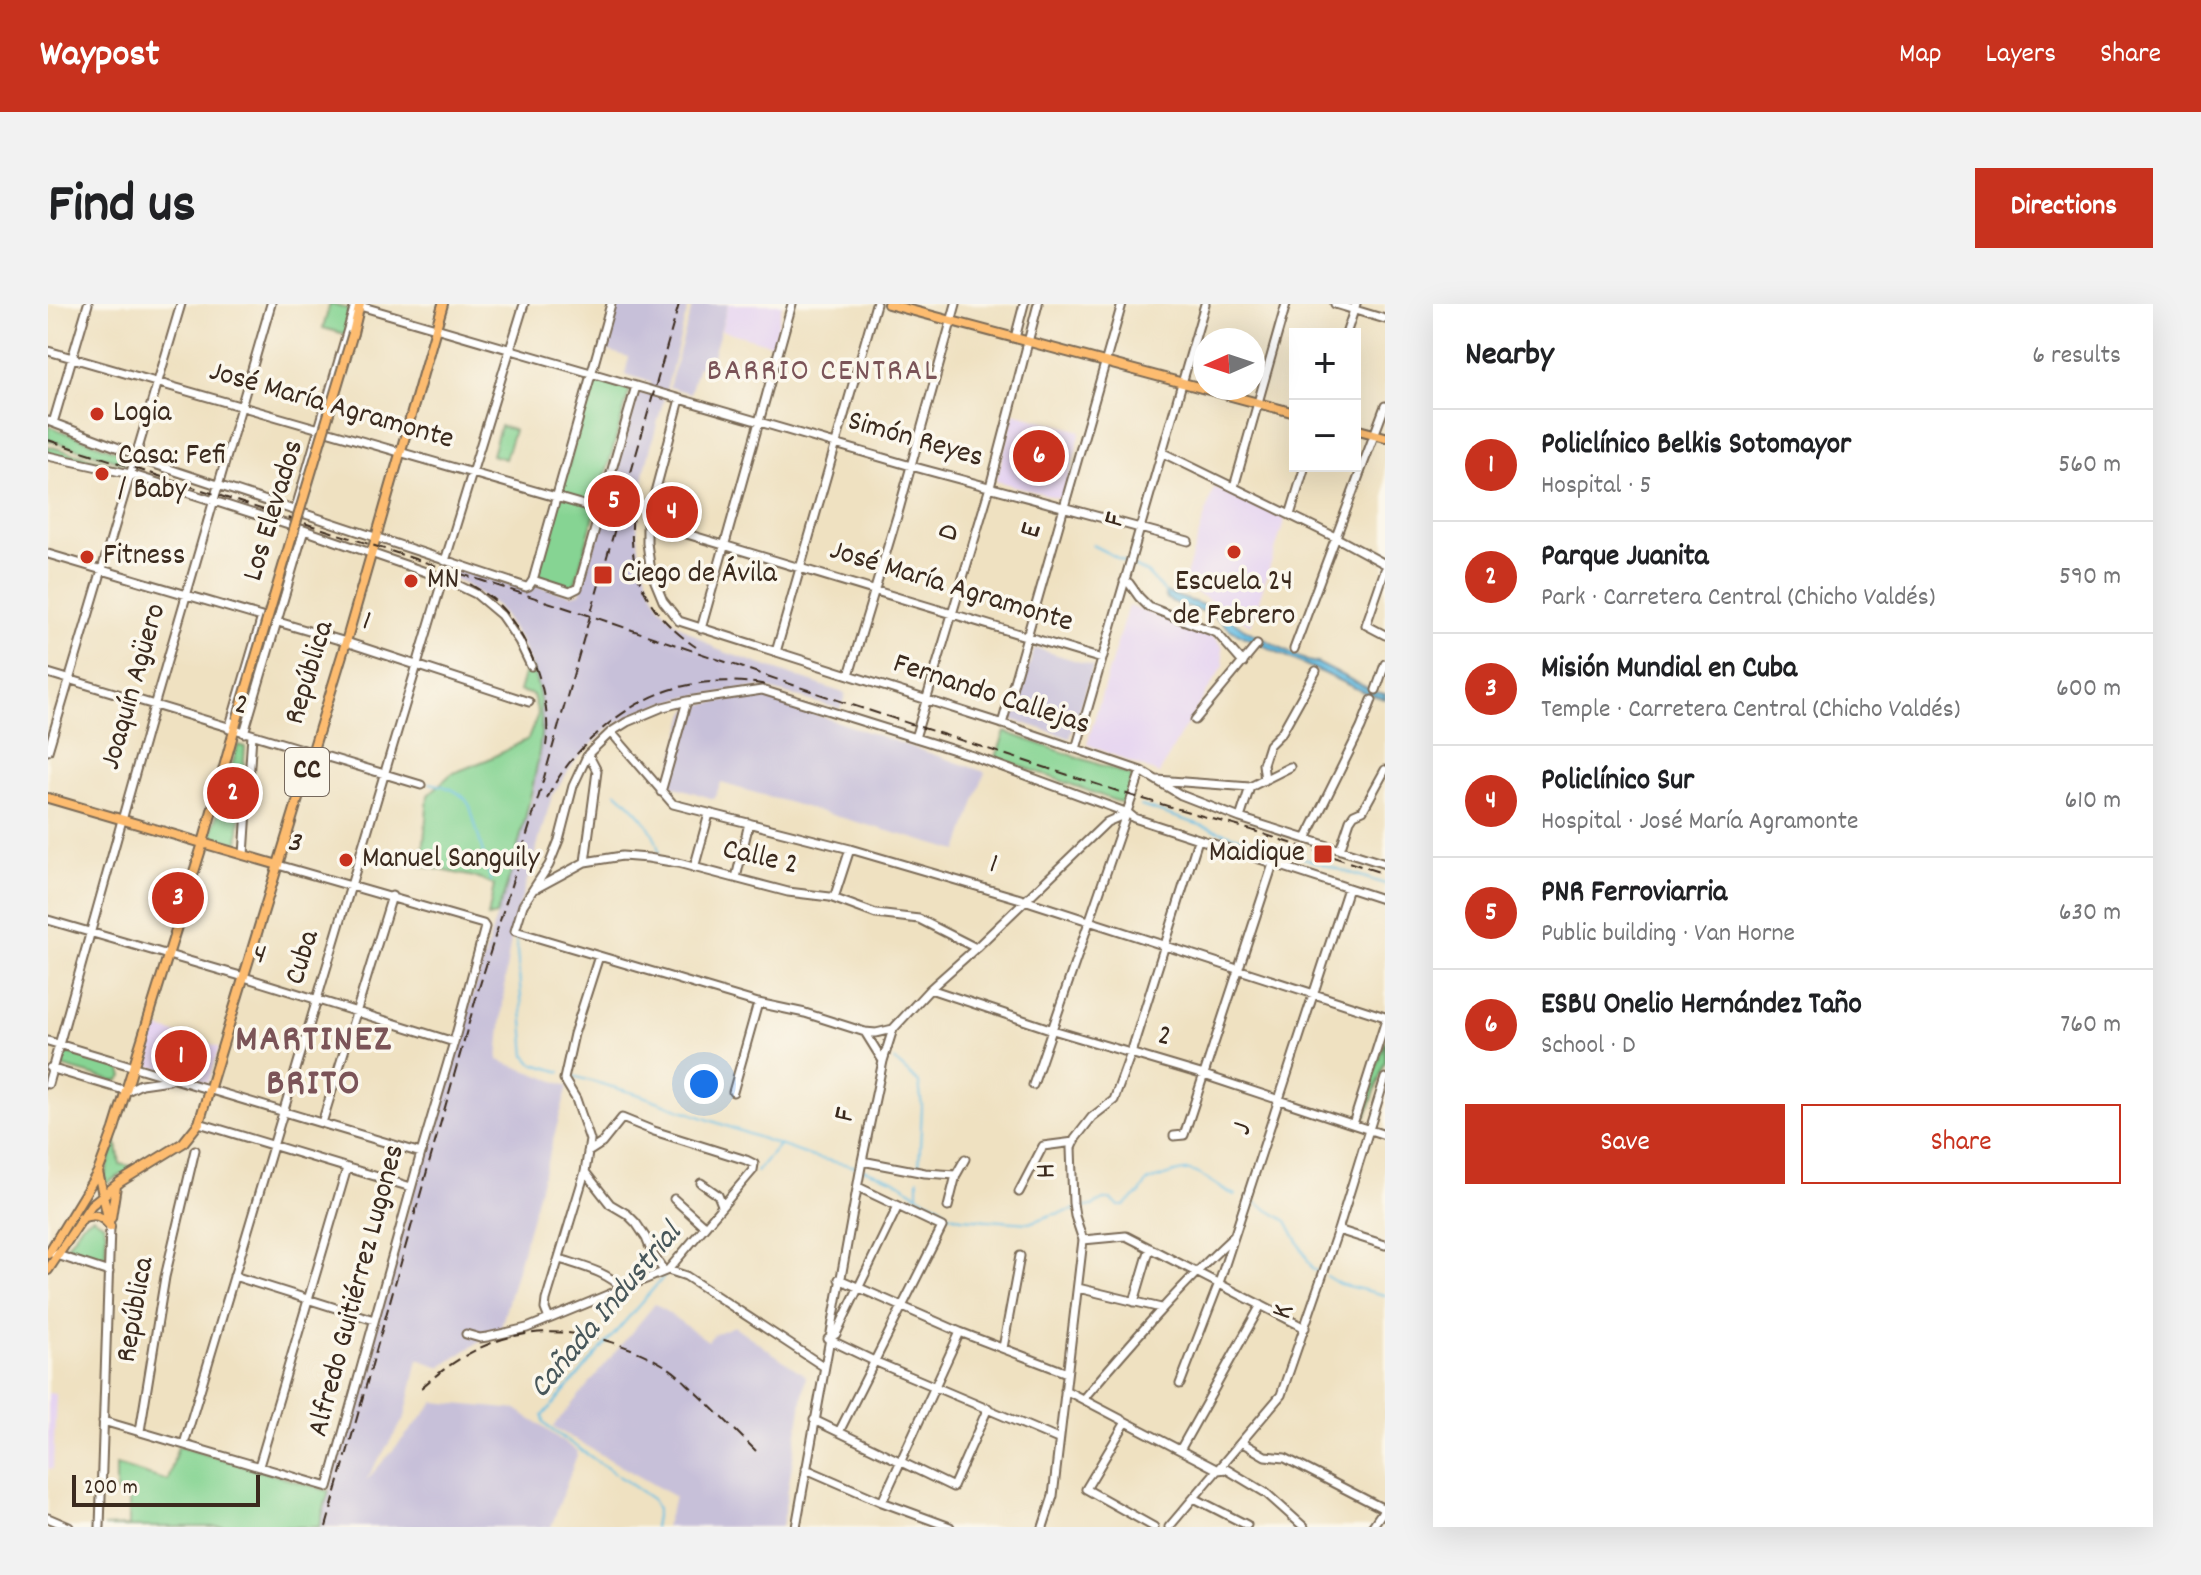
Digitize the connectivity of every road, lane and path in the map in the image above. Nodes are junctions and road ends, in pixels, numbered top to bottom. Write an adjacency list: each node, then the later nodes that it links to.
1 (88, 304): 27 (street)
2 (181, 304): 31 (street)
3 (271, 304): 35 (street, Joaquín Agüero)
4 (443, 304): 21 (main road, República / CC)
5 (524, 304): 25 (street)
6 (611, 304): 29 (street)
7 (792, 304): 38 (street)
8 (876, 304): 44 (street)
9 (888, 304): 20 (main road)
10 (956, 304): 20 (street)
11 (1024, 304): 23 (street)
12 (1038, 304): 24 (street, D)
13 (1122, 304): 28 (street, E)
14 (1205, 304): 30 (street, F)
15 (1286, 304): 34 (street)
16 (1335, 304): 18 (street)
17 (357, 305): 21 (street, Simón Reyes); 40 (street); 107 (main road, Los Elevados / CC, bridge)
18 (1355, 307): 19 (street); 22 (street)
19 (1385, 319)
20 (951, 321): 23 (main road); 49 (street)
21 (436, 328): 25 (street, Simón Reyes); 45 (main road, República / CC)
22 (1348, 328)
23 (1015, 338): 24 (main road)
24 (1028, 341): 28 (main road); 54 (street, D)
25 (510, 349): 29 (street, Simón Reyes); 51 (street)
26 (48, 351): 27 (street, José María Agramonte)
27 (72, 358): 31 (street, José María Agramonte); 39 (street)
28 (1106, 362): 30 (main road); 58 (street, E)
29 (592, 373): 32 (street, Simón Reyes); 56 (street)
30 (1182, 382): 34 (main road); 46 (street, F)
31 (158, 383): 35 (street, José María Agramonte); 48 (street)
32 (636, 386): 33 (street, Simón Reyes); 59 (street)
33 (680, 399): 38 (street, Simón Reyes); 62 (street, Fernando Callejas)
34 (1259, 403): 37 (main road); 55 (street)
35 (241, 406): 40 (street, José María Agramonte); 53 (street, Joaquín Agüero)
36 (1385, 406): 42 (street)
37 (1289, 411)
38 (760, 421): 44 (street, Simón Reyes); 68 (street)
39 (50, 422): 48 (street)
40 (319, 429): 45 (street, José María Agramonte); 60 (street)
41 (1361, 430): 42 (main road)
42 (1375, 434): 43 (main road); 66 (street)
43 (1385, 437)
44 (836, 443): 49 (street, Simón Reyes); 73 (street)
45 (401, 452): 51 (street, José María Agramonte); 65 (main road, República / CC)
46 (1161, 452): 55 (street); 63 (street, F)
47 (48, 456): 52 (street)
48 (136, 458): 52 (street); 53 (street)
49 (911, 466): 54 (street, Simón Reyes); 78 (street)
50 (1303, 472): 61 (street)
51 (472, 473): 56 (street, José María Agramonte); 71 (street)
52 (130, 474): 57 (street); 74 (street)
53 (218, 486): 57 (street, Joaquín Agüero); 60 (street)
54 (990, 487): 58 (street, Simón Reyes); 80 (street, D)
55 (1234, 487): 61 (street)
56 (557, 498): 59 (street, José María Agramonte); 77 (street)
57 (214, 500): 64 (street); 79 (street, Joaquín Agüero)
58 (1065, 507): 63 (street, Simón Reyes); 85 (street, E)
59 (601, 510): 77 (street)
60 (295, 511): 65 (street)
61 (1290, 515): 66 (street)
62 (647, 522): 68 (street, José María Agramonte); 83 (street, Fernando Callejas)
63 (1139, 528): 67 (street, Simón Reyes); 76 (street, F)
64 (304, 530): 69 (street); 82 (street)
65 (376, 537): 69 (main road, República / CC); 71 (street)
66 (1337, 538): 72 (street); 88 (street)
67 (1188, 541)
68 (724, 545): 73 (street, José María Agramonte); 83 (street)
69 (372, 553): 75 (street); 86 (main road, República / CC)
70 (48, 554): 74 (street, 1)
71 (445, 561): 77 (street)
72 (1385, 567): 84 (street)
73 (800, 568): 78 (street, José María Agramonte); 89 (street)
74 (101, 569): 79 (street, 1); 98 (street)
75 (443, 578): 93 (street, Cuba); 94 (street)
76 (1125, 579): 90 (street, F); 91 (street)
77 (533, 580)
78 (875, 591): 80 (street, José María Agramonte); 97 (street)
79 (187, 594): 81 (street, 1); 104 (street, Joaquín Agüero)
80 (952, 613): 85 (street, José María Agramonte); 102 (street, D)
81 (262, 617): 82 (street, 1); 107 (street)
82 (277, 621): 86 (street, 1); 107 (street)
83 (701, 629): 89 (street, Fernando Callejas)
84 (1385, 635)
85 (1028, 636): 90 (street, José María Agramonte); 106 (street, E)
86 (346, 642): 93 (street, 1); 112 (main road, República / CC)
87 (1257, 645): 91 (street)
88 (1294, 649)
89 (776, 652): 97 (street, Fernando Callejas)
90 (1102, 659): 110 (street, F)
91 (1243, 663): 105 (street)
92 (1385, 664): 99 (street)
93 (417, 665): 103 (street, 1); 117 (street, Cuba)
94 (531, 666)
95 (1316, 671): 119 (street)
96 (48, 673): 98 (street, 2)
97 (849, 675): 102 (street, Fernando Callejas)
98 (68, 680): 104 (street, 2); 111 (street)
99 (1376, 690)
100 (1372, 700): 129 (street)
101 (687, 701): 108 (street); 109 (street); 122 (street)
102 (925, 701): 106 (street, Fernando Callejas); 109 (street, D)
103 (529, 702)
104 (154, 706): 107 (street, 2); 127 (street, Joaquín Agüero)
105 (1195, 720)
106 (1002, 724): 110 (street, Fernando Callejas)
107 (240, 732): 112 (street, 2); 131 (main road, CC); 134 (street)
108 (611, 732): 113 (street); 122 (street, 1)
109 (915, 738): 124 (street)
110 (1076, 749): 116 (street, Fernando Callejas)
111 (48, 751)
112 (312, 753): 117 (street, 2); 138 (main road, República / CC)
113 (588, 754): 135 (street); 143 (street)
114 (1290, 767): 119 (street)
115 (1385, 770): 133 (street)
116 (1141, 771): 118 (street, Fernando Callejas); 124 (street)
117 (384, 775): 120 (street, 2); 141 (street, Cuba)
118 (1154, 780): 121 (street); 126 (street, Fernando Callejas)
119 (1265, 780): 121 (street)
120 (421, 785)
121 (1250, 787): 126 (street)
122 (661, 792): 125 (street, 1)
123 (48, 798): 127 (main road, 3)
124 (1128, 813): 130 (street); 146 (street, F); 149 (street)
125 (709, 814): 128 (street, 1); 139 (street)
126 (1240, 818): 129 (street, Fernando Callejas)
127 (122, 820): 131 (main road, 3); 151 (street, Joaquín Agüero)
128 (749, 823): 132 (street, 1); 140 (street)
129 (1306, 839): 133 (street, Fernando Callejas)
130 (1198, 840): 136 (street); 152 (street, H)
131 (203, 843): 134 (main road, 3); 154 (main road, CC)
132 (850, 849): 145 (street); 146 (street, 1)
133 (1340, 850): 137 (street, Fernando Callejas)
134 (244, 855): 138 (main road, 3)
135 (585, 862): 139 (street, Calle 2); 143 (street, Calle 2)
136 (1273, 864): 142 (street); 156 (street)
137 (1385, 864)
138 (278, 865): 141 (street, 3); 157 (main road, República / CC)
139 (694, 868): 140 (street, Calle 2)
140 (736, 878): 145 (street, Calle 2)
141 (352, 885): 144 (street, 3); 160 (street, Cuba)
142 (1348, 888): 147 (street); 159 (street, J)
143 (532, 891): 155 (street)
144 (392, 896): 150 (street, 3); 162 (street)
145 (834, 898): 153 (street, Calle 2)
146 (1024, 900): 149 (street, 1); 153 (street, F)
147 (1385, 900)
148 (48, 920): 151 (street, 4)
149 (1090, 921): 152 (street, 1); 165 (street)
150 (483, 924): 168 (street, Alfredo Guitiérrez Lugones)
151 (91, 933): 154 (street, 4); 169 (street, Joaquín Agüero)
152 (1165, 946): 156 (street, 1); 170 (street, H)
153 (976, 948): 158 (street, F)
154 (168, 955): 157 (street, 4); 172 (main road, CC)
155 (599, 956): 161 (street); 193 (street)
156 (1238, 970): 159 (street, 1); 174 (street)
157 (244, 977): 160 (street, 4); 180 (main road, República / CC)
158 (930, 989): 164 (street, F); 165 (street, 2)
159 (1313, 994): 163 (street, 1); 182 (street, J)
160 (317, 999): 162 (street, 4); 183 (street, Cuba)
161 (758, 1003): 166 (street); 181 (street)
162 (357, 1012): 168 (street, 4); 185 (street)
163 (1385, 1020): 186 (street)
164 (893, 1029): 166 (street); 171 (street, F)
165 (1053, 1030): 170 (street, 2); 178 (street)
166 (865, 1032): 171 (street)
167 (48, 1041): 169 (street)
168 (454, 1042): 194 (street, Alfredo Guitiérrez Lugones)
169 (59, 1045): 172 (street); 173 (street, Joaquín Agüero)
170 (1131, 1053): 174 (street, 2); 190 (street, H)
171 (883, 1061): 196 (street, F)
172 (134, 1067): 176 (street); 179 (main road, CC)
173 (50, 1068): 177 (street, Joaquín Agüero); 179 (street)
174 (1204, 1075): 182 (street, 2); 189 (street)
175 (1385, 1078): 187 (street, K)
176 (174, 1080): 179 (street); 180 (street)
177 (48, 1084)
178 (1033, 1085)
179 (127, 1091): 198 (main road, CC)
180 (210, 1091): 183 (street); 184 (main road, República / CC)
181 (733, 1092)
182 (1279, 1100): 186 (street, 2); 215 (street, J)
183 (283, 1112): 185 (street); 191 (street, Cuba)
184 (199, 1123): 191 (street); 202 (main road, República / CC)
185 (322, 1123): 194 (street)
186 (1353, 1124): 187 (street, 2)
187 (1369, 1130): 188 (street, 2); 214 (street, K)
188 (1385, 1135)
189 (1174, 1136)
190 (1074, 1142): 205 (street); 216 (street, H)
191 (273, 1145): 197 (street); 226 (street, Cuba)
192 (195, 1150): 255 (street, República)
193 (588, 1152): 199 (street); 208 (street)
194 (421, 1153): 203 (street, Alfredo Guitiérrez Lugones)
195 (965, 1159): 200 (street)
196 (862, 1161): 200 (street); 204 (street, F)
197 (347, 1168): 203 (street); 232 (street)
198 (98, 1172): 206 (main road); 219 (main road, CC)
199 (585, 1172): 221 (street); 223 (street)
200 (956, 1175): 210 (street)
201 (701, 1183): 208 (street)
202 (116, 1186): 206 (main road, República / CC); 213 (main road)
203 (411, 1187): 238 (street, Alfredo Guitiérrez Lugones)
204 (858, 1187): 209 (street); 227 (street, F)
205 (1019, 1192)
206 (103, 1194): 211 (main road, CC); 213 (main road)
207 (674, 1199): 212 (street)
208 (722, 1205): 212 (street)
209 (898, 1206): 229 (street); 235 (street)
210 (948, 1207)
211 (81, 1218): 213 (main road); 219 (main road, CC)
212 (704, 1226): 223 (street)
213 (110, 1227): 225 (street)
214 (1338, 1230): 217 (street); 239 (street, K)
215 (1235, 1235): 224 (street); 228 (street, J)
216 (1083, 1240): 218 (street); 230 (street, H)
217 (1385, 1245)
218 (1150, 1248): 224 (street); 233 (street)
219 (51, 1253): 222 (main road, CC); 225 (street)
220 (1020, 1256): 243 (street)
221 (560, 1259): 231 (street); 237 (street)
222 (48, 1270)
223 (666, 1270): 231 (street); 245 (street)
224 (1196, 1271): 228 (street); 236 (street)
225 (109, 1272): 253 (street)
226 (234, 1276): 232 (street); 259 (street, Cuba)
227 (839, 1279): 229 (street); 242 (street, F)
228 (1219, 1283): 234 (street); 247 (street, J)
229 (860, 1288): 235 (street); 242 (street)
230 (1078, 1288): 233 (street); 246 (street, H)
231 (623, 1289): 237 (street)
232 (308, 1299): 238 (street); 262 (street)
233 (1134, 1302): 236 (street)
234 (1261, 1305): 239 (street); 260 (street)
235 (901, 1306): 240 (street); 244 (street)
236 (1161, 1308): 250 (street)
237 (549, 1319): 241 (street)
238 (374, 1320): 262 (street, Alfredo Guitiérrez Lugones)
239 (1305, 1328): 258 (street, K)
240 (960, 1332): 243 (street); 248 (street)
241 (466, 1334)
242 (828, 1339): 244 (street); 245 (street, F)
243 (1003, 1348): 246 (street)
244 (874, 1361): 248 (street); 256 (street)
245 (823, 1366): 252 (street, F)
246 (1067, 1373): 249 (street, H)
247 (1180, 1384)
248 (934, 1386): 251 (street); 261 (street)
249 (1065, 1390): 250 (street); 257 (street, H)
250 (1083, 1399): 254 (street)
251 (988, 1408): 257 (street); 261 (street)
252 (814, 1420): 256 (street); 263 (street, F)
253 (103, 1421): 255 (street); 272 (street)
254 (1126, 1422): 260 (street); 269 (street)
255 (140, 1431): 259 (street)
256 (839, 1432): 261 (street)
257 (1058, 1439): 275 (street, H)
258 (1241, 1442): 264 (street, K); 267 (street)
259 (184, 1444): 262 (street)
260 (1180, 1450): 264 (street)
261 (900, 1461): 266 (street)
262 (259, 1466)
263 (806, 1469): 266 (street); 273 (street, F)
264 (1218, 1470): 265 (street, K); 279 (street)
265 (1194, 1498): 270 (street); 278 (street, K)
266 (882, 1502): 274 (street)
267 (1385, 1509): 280 (street)
268 (48, 1518): 271 (street)
269 (1141, 1519): 276 (street); 277 (street)
270 (1247, 1525)
271 (69, 1527)
272 (100, 1527)
273 (796, 1527)
274 (950, 1527)
275 (1043, 1527)
276 (1135, 1527)
277 (1154, 1527)
278 (1169, 1527)
279 (1304, 1527)
280 (1372, 1527)

